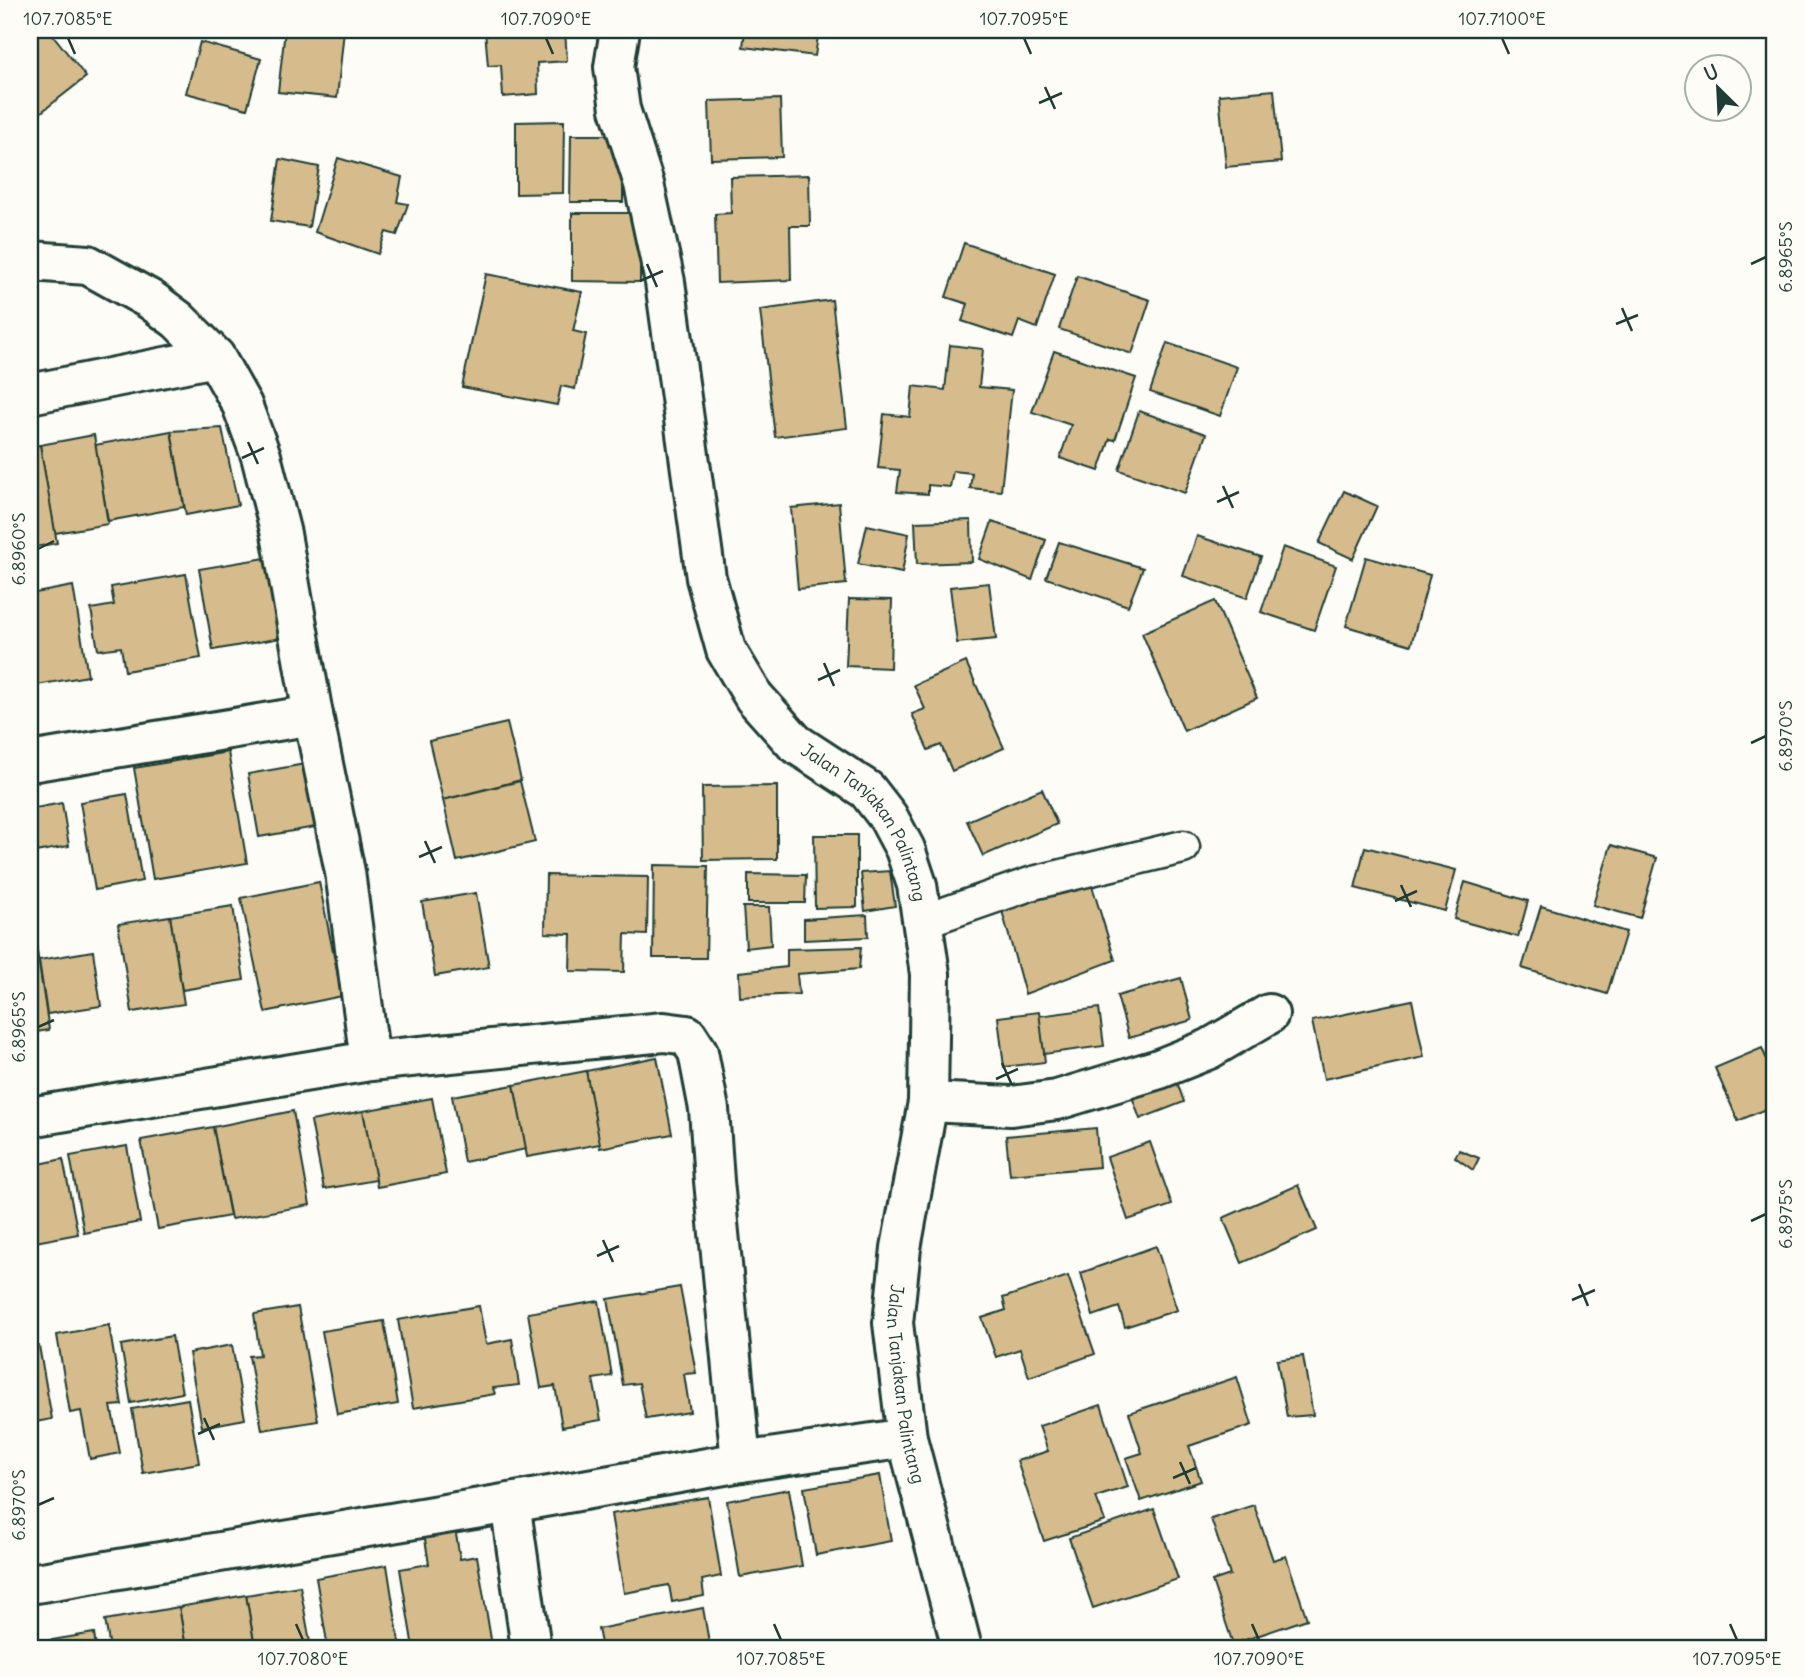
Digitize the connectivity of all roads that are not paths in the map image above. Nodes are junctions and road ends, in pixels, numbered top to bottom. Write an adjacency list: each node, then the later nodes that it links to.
1 (620, 30): 8 (street, Jalan Tanjakan Palintang)
2 (30, 261): 3 (street)
3 (215, 357): 4 (street); 5 (street)
4 (30, 394)
5 (313, 715): 6 (street); 10 (street)
6 (30, 762)
7 (1183, 847): 8 (lane)
8 (923, 920): 11 (street, Jalan Tanjakan Palintang)
9 (1269, 1014): 11 (street)
10 (370, 1061): 12 (street); 14 (street)
11 (928, 1102): 13 (street, Jalan Tanjakan Palintang)
12 (30, 1118)
13 (908, 1438): 14 (street); 18 (street, Jalan Tanjakan Palintang)
14 (741, 1462): 15 (street)
15 (510, 1503): 16 (street); 17 (street)
16 (30, 1584)
17 (531, 1648)
18 (962, 1648)

